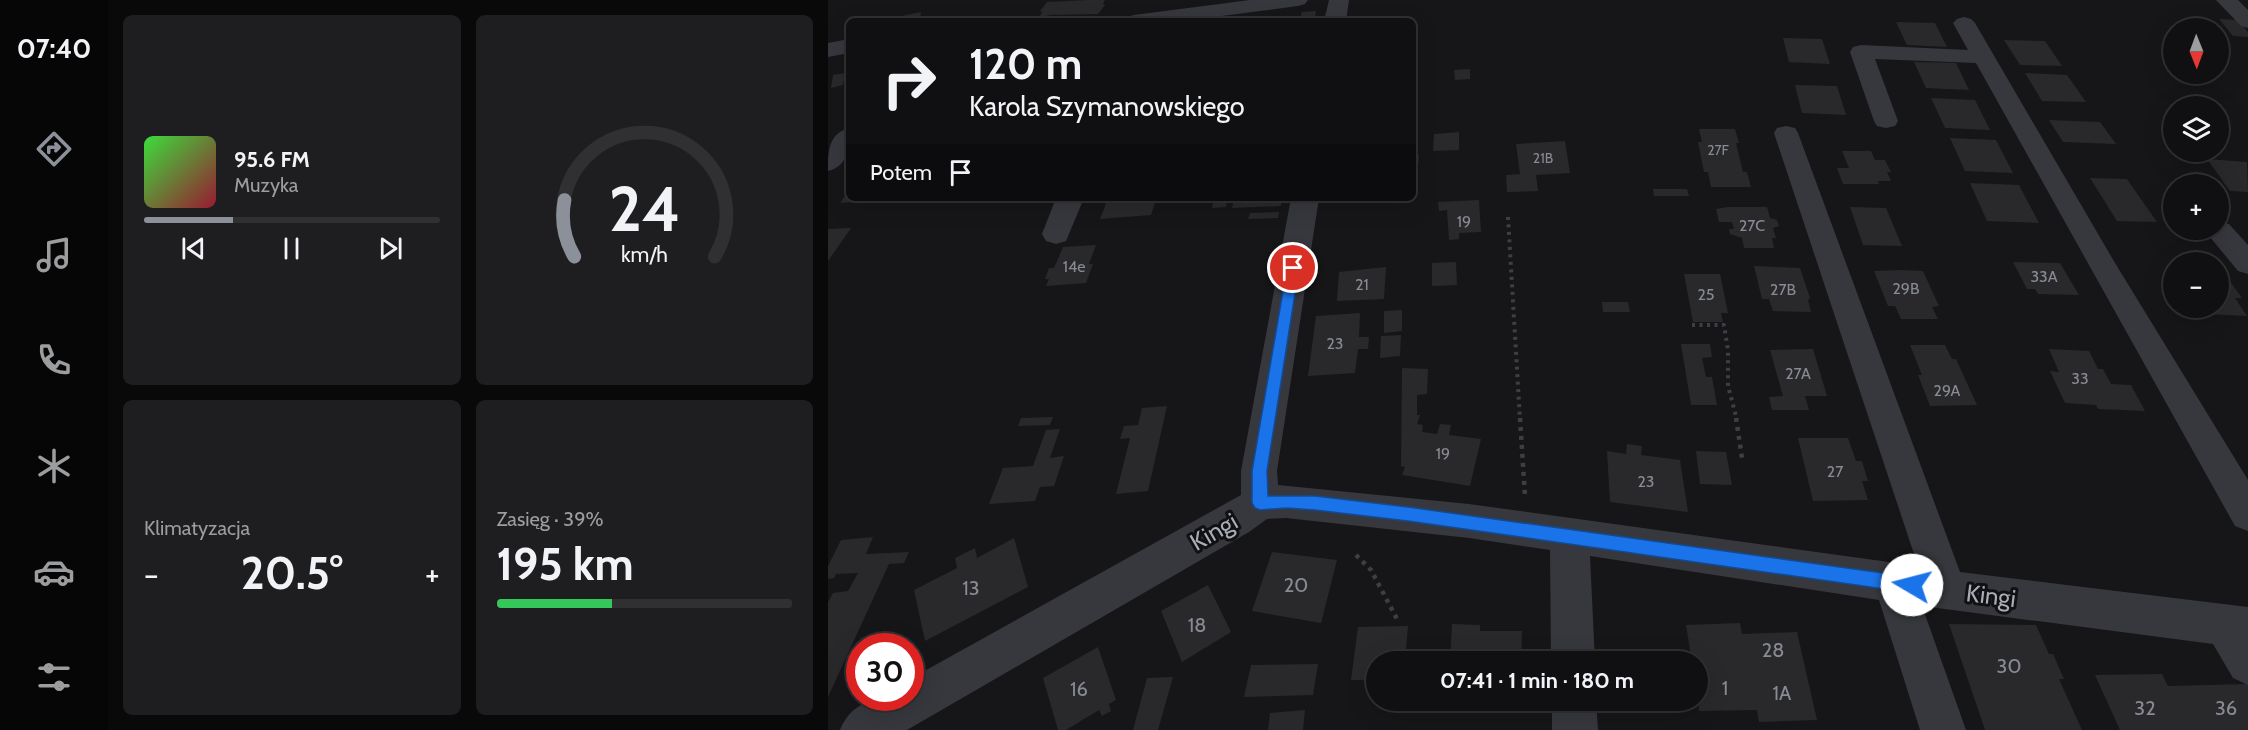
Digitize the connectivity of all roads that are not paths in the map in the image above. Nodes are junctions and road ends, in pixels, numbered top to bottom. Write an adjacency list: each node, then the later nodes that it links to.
1 (1298, 0): 4 (street)
2 (1339, 0): 5 (street)
3 (2226, 0): 7 (street)
4 (1157, 18)
5 (1336, 18)
6 (1964, 22): 10 (street)
7 (2248, 22)
8 (846, 47): 9 (street)
9 (828, 50)
10 (1983, 57): 11 (street); 21 (street)
11 (1886, 122)
12 (1786, 133): 24 (street)
13 (846, 139): 14 (street)
14 (828, 163)
15 (1069, 201): 17 (street)
16 (1304, 201): 20 (street)
17 (1056, 234)
18 (2227, 240): 19 (street)
19 (2248, 264)
20 (1260, 503): 22 (street, Kingi); 29 (street, Kingi)
21 (2248, 514)
22 (1569, 536): 23 (street, Kingi); 26 (street)
23 (1894, 583): 24 (street, Kingi); 31 (street)
24 (1946, 590): 25 (street, Kingi)
25 (2237, 627): 27 (street)
26 (1573, 651)
27 (2248, 663)
28 (1574, 711): 30 (street)
29 (863, 730)
30 (1575, 730)
31 (1943, 730)

